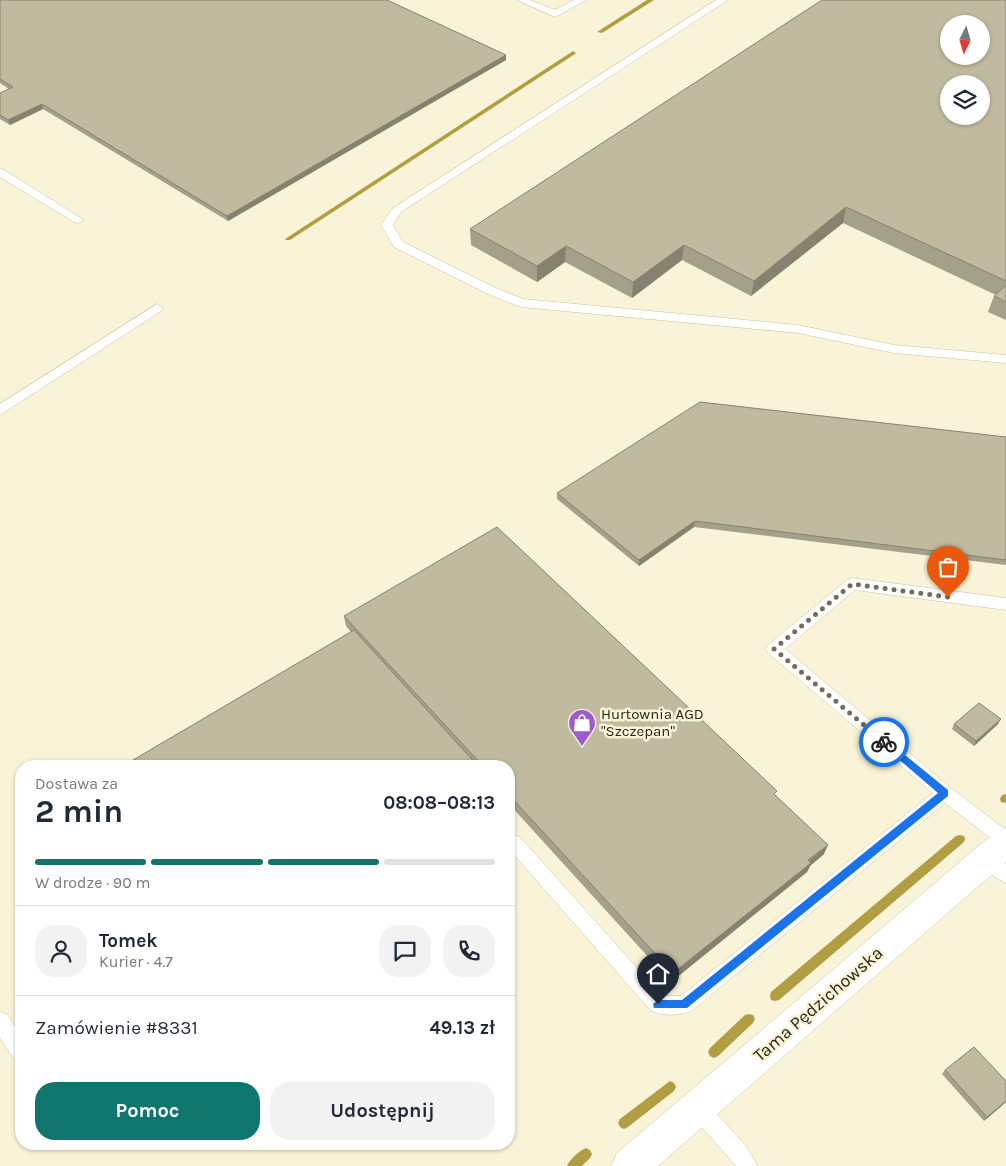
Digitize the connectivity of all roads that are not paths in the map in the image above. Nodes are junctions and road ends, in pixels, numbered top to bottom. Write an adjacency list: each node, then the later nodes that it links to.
1 (522, 0): 2 (lane)
2 (581, 0)
3 (723, 0): 7 (lane)
4 (0, 172): 5 (lane)
5 (78, 220)
6 (157, 308): 8 (lane)
7 (1006, 359)
8 (0, 410)
9 (1006, 604): 10 (lane)
10 (945, 793): 11 (lane); 12 (lane)
11 (515, 843)
12 (1001, 854): 15 (street, Tama Pędzichowska)
13 (0, 1021): 14 (lane)
14 (15, 1043)
15 (698, 1108): 16 (street, Tama Pędzichowska); 17 (lane)
16 (630, 1166)
17 (748, 1166)

